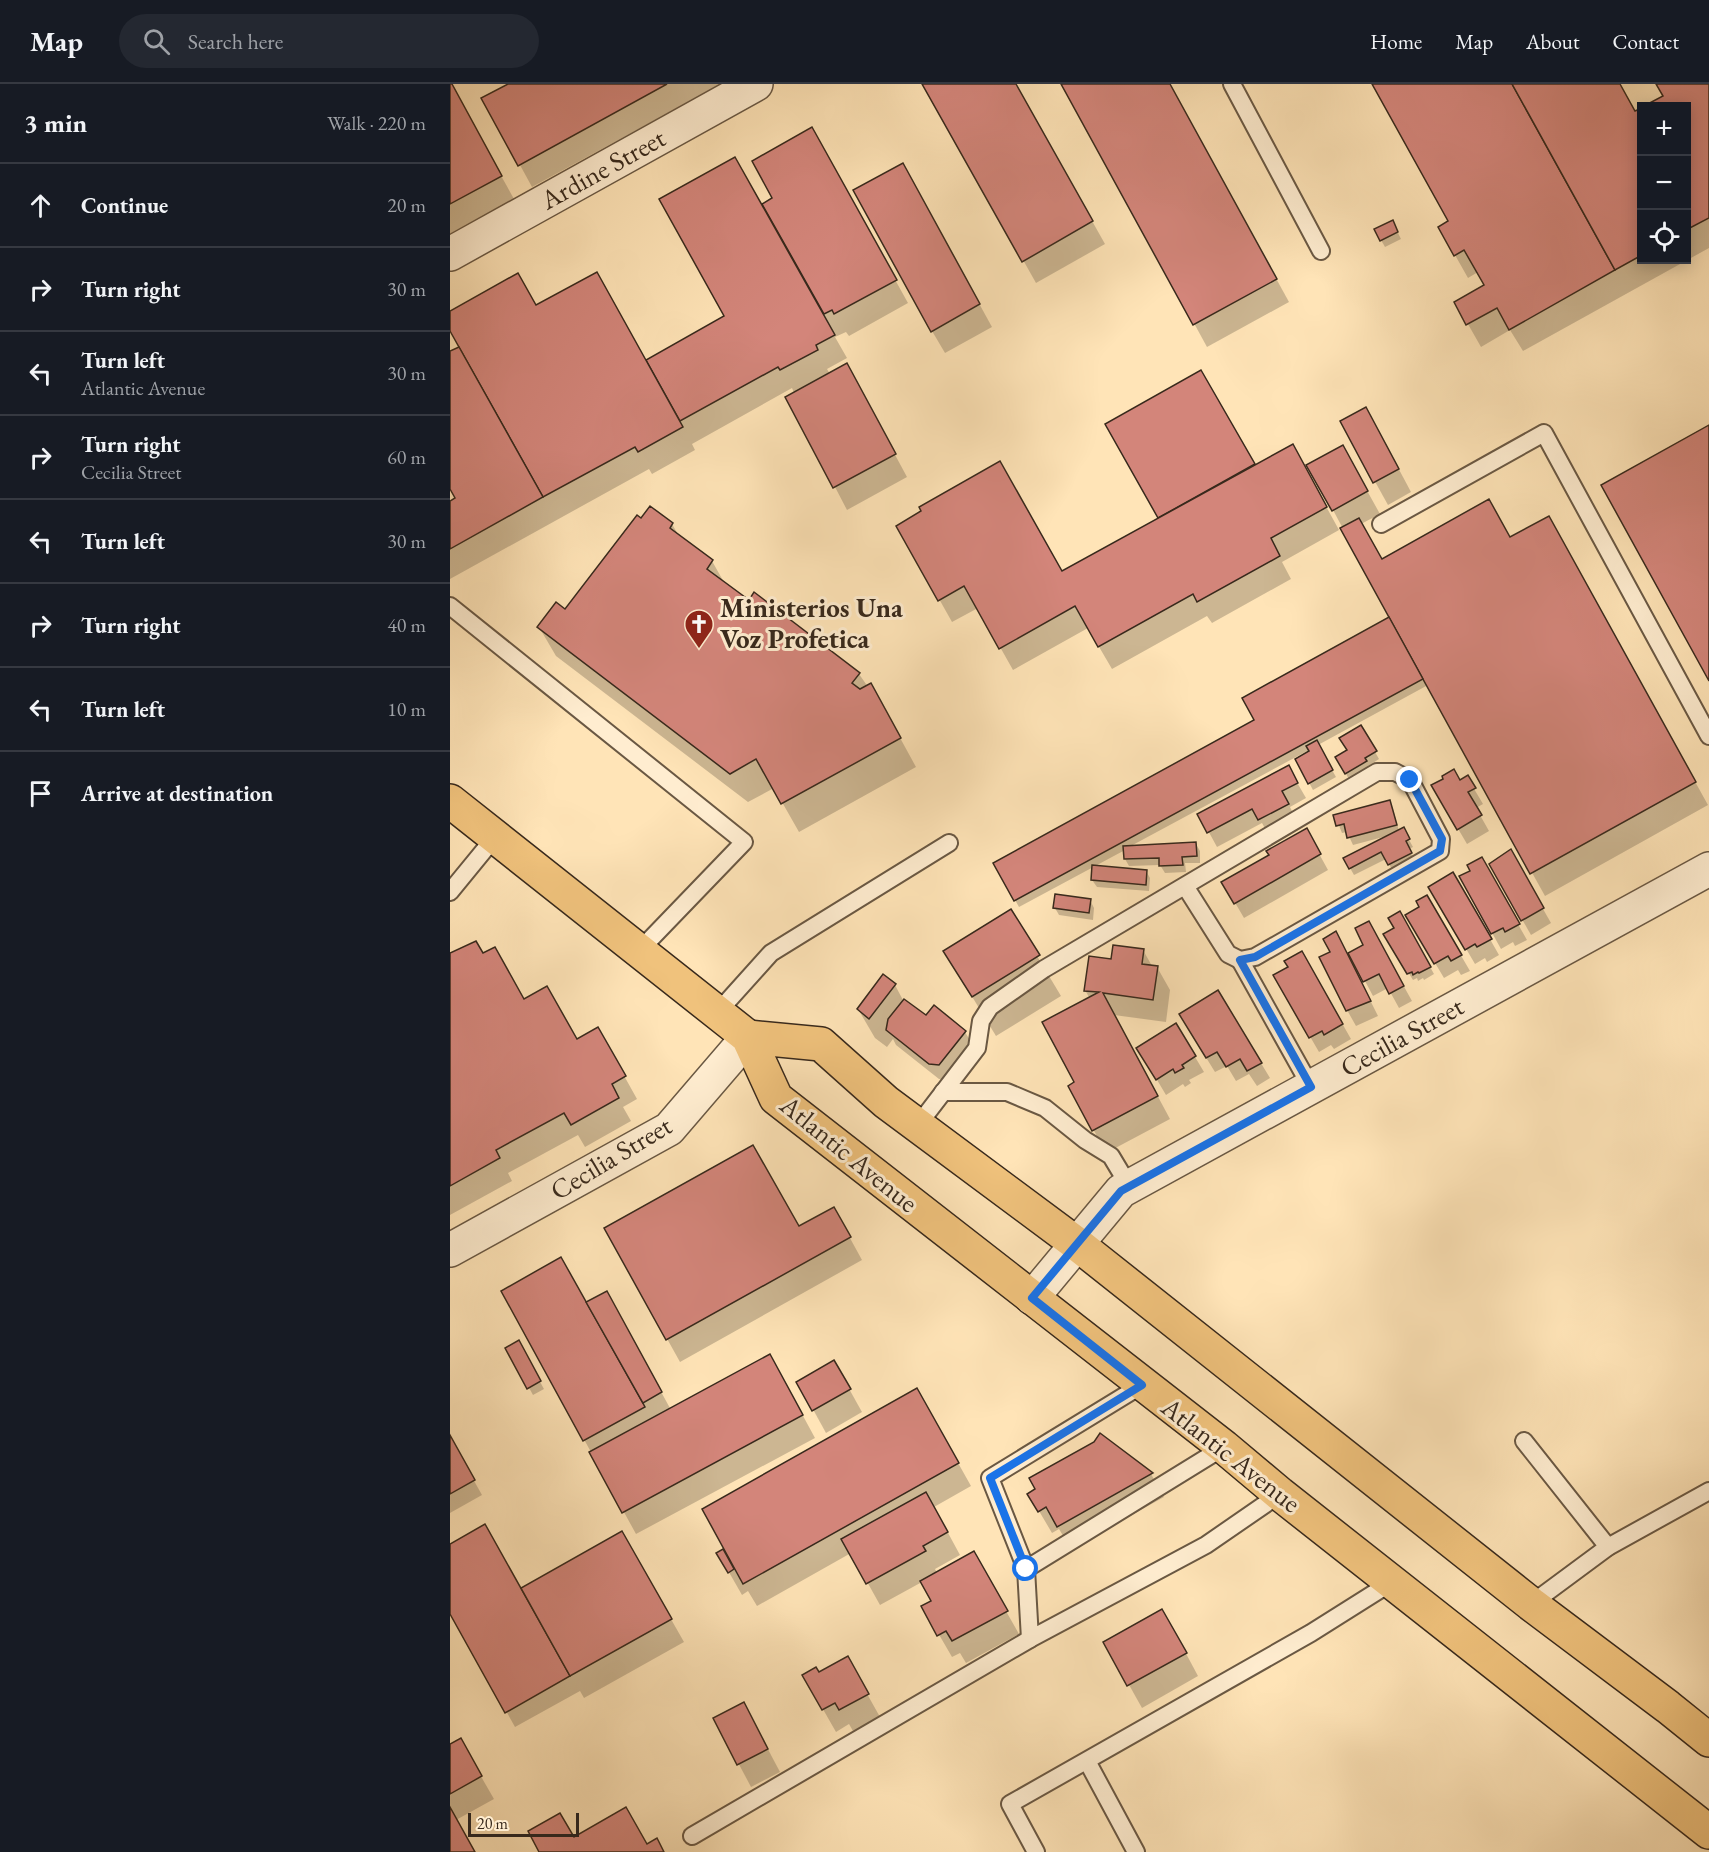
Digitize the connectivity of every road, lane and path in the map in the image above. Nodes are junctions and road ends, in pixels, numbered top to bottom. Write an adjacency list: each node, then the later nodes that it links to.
1 (756, 84): 4 (street, Ardine Street)
2 (1232, 84): 3 (lane)
3 (1321, 251)
4 (450, 254)
5 (1381, 524): 7 (lane)
6 (450, 606): 14 (lane)
7 (1709, 736)
8 (450, 801): 9 (main road, Atlantic Avenue)
9 (495, 837): 13 (lane); 14 (main road, Atlantic Avenue)
10 (949, 843): 16 (lane)
11 (1709, 868): 18 (street, Cecilia Street)
12 (1185, 886): 15 (lane); 15 (lane); 19 (lane)
13 (450, 892)
14 (639, 951): 16 (main road, Atlantic Avenue)
15 (1240, 960): 18 (lane)
16 (717, 1013): 17 (main road, Atlantic Avenue)
17 (748, 1037): 20 (main road); 23 (street, Cecilia Street); 24 (main road, Atlantic Avenue)
18 (1311, 1087): 21 (street, Cecilia Street)
19 (943, 1092): 20 (lane); 21 (lane)
20 (918, 1125): 22 (main road)
21 (1129, 1186): 22 (street, Cecilia Street)
22 (1077, 1244): 24 (street, Cecilia Street); 33 (main road)
23 (450, 1250)
24 (1032, 1298): 25 (main road, Atlantic Avenue)
25 (1142, 1385): 27 (main road, Atlantic Avenue); 31 (lane)
26 (1524, 1441): 30 (lane)
27 (1224, 1448): 29 (main road, Atlantic Avenue); 31 (lane)
28 (1709, 1491): 30 (lane)
29 (1280, 1494): 32 (main road, Atlantic Avenue); 34 (lane)
30 (1608, 1547): 33 (lane)
31 (1026, 1569): 34 (lane)
32 (1392, 1582): 36 (lane); 37 (main road, Atlantic Avenue)
33 (1531, 1604): 35 (main road)
34 (1030, 1639): 38 (lane)
35 (1709, 1740)
36 (1087, 1761): 39 (lane); 40 (lane)
37 (1709, 1832)
38 (692, 1836)
39 (1036, 1852)
40 (1136, 1852)

